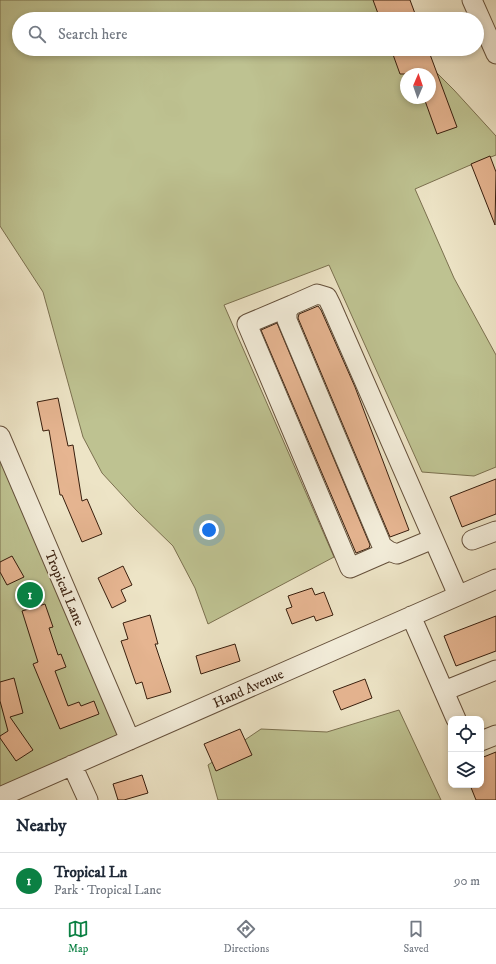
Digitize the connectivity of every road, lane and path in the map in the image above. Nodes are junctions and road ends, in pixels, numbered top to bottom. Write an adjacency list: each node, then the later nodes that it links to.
1 (472, 0): 2 (street)
2 (477, 12)
3 (484, 27): 4 (street)
4 (496, 54)
5 (292, 305): 8 (street); 10 (street); 10 (street)
6 (0, 436): 18 (street, Tropical Lane)
7 (496, 530): 9 (street)
8 (433, 539): 10 (street); 12 (street)
9 (472, 540)
10 (389, 551)
11 (496, 579): 12 (street, Hand Avenue)
12 (457, 596): 13 (street, Hand Avenue)
13 (411, 616): 15 (street); 18 (street, Hand Avenue)
14 (495, 674): 15 (street)
15 (444, 691): 16 (street)
16 (455, 716)
17 (496, 735): 19 (street)
18 (130, 740): 20 (street, Hand Avenue)
19 (484, 740)
20 (72, 765): 21 (street, Hand Avenue); 22 (street)
21 (0, 797)
22 (88, 800)

